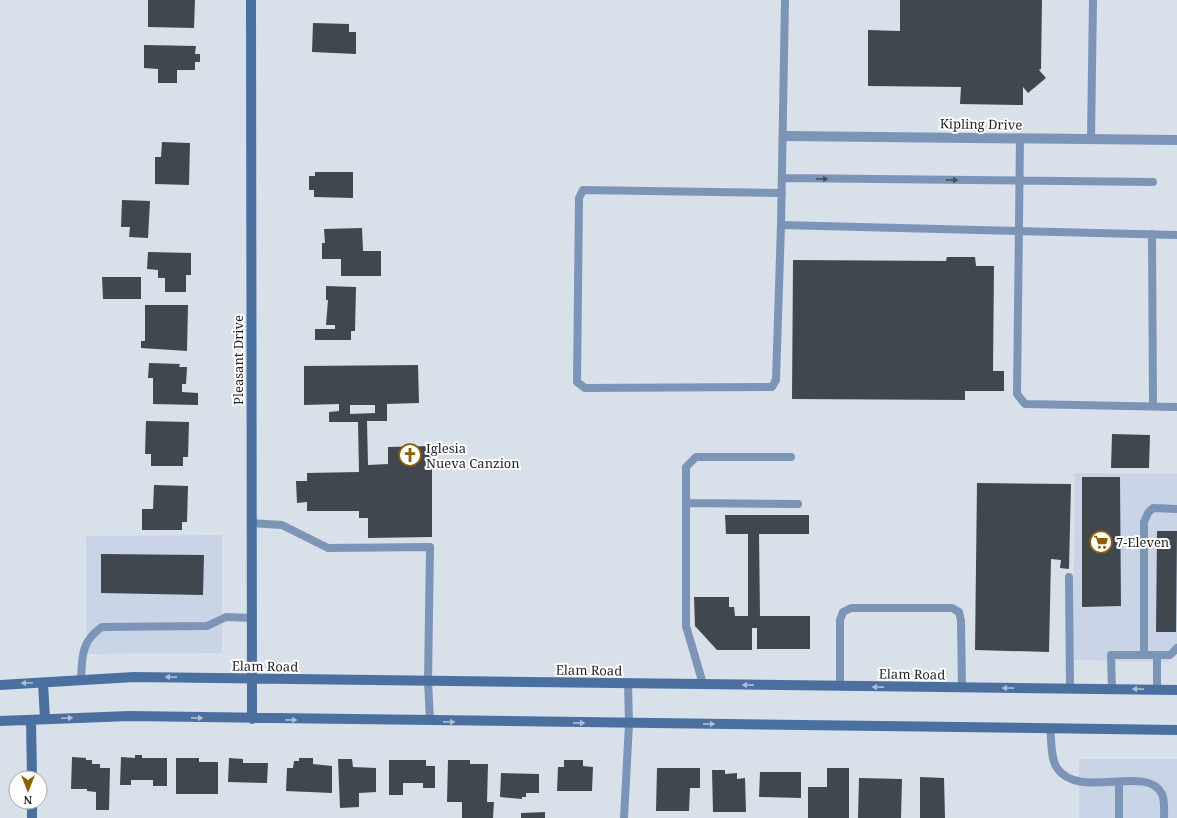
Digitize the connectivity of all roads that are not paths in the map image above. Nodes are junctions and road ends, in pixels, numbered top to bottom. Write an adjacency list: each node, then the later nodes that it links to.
1 (251, 0): 22 (main road, Pleasant Drive)
2 (786, 0): 4 (lane)
3 (1093, 0): 6 (lane)
4 (784, 136): 5 (street, Kipling Drive); 8 (lane)
5 (1020, 138): 6 (street, Kipling Drive); 9 (lane)
6 (1091, 138): 7 (street, Kipling Drive)
7 (1177, 140)
8 (782, 178): 9 (lane, one-way to 9); 11 (lane)
9 (1019, 180): 10 (lane); 13 (lane)
10 (1153, 182)
11 (782, 193): 12 (lane); 12 (lane)
12 (781, 225): 13 (lane)
13 (1019, 231): 14 (lane); 16 (lane)
14 (1152, 234): 15 (lane); 16 (lane)
15 (1177, 235)
16 (1153, 406): 17 (lane)
17 (1177, 407)
18 (791, 457): 19 (lane)
19 (686, 503): 20 (lane); 33 (lane)
20 (798, 504)
21 (1177, 509): 26 (lane)
22 (251, 523): 24 (main road, Pleasant Drive); 30 (lane)
23 (1069, 577): 37 (lane)
24 (252, 618): 28 (main road, Pleasant Drive); 29 (lane)
25 (1177, 648): 27 (lane)
26 (1144, 655): 27 (lane); 38 (lane)
27 (1157, 655): 39 (lane)
28 (252, 679): 29 (main road, Elam Road, one-way to 29); 30 (main road, Elam Road); 42 (main road, Pleasant Drive)
29 (81, 681): 31 (main road, Elam Road)
30 (428, 681): 32 (main road, Elam Road); 45 (lane)
31 (43, 683): 34 (main road, Elam Road, one-way to 34); 41 (main road)
32 (628, 684): 33 (main road, Elam Road); 46 (lane)
33 (703, 684): 35 (main road, Elam Road, one-way to 33)
34 (0, 685)
35 (840, 686): 36 (main road, Elam Road, one-way to 35); 36 (lane)
36 (962, 688): 37 (main road, Elam Road, one-way to 36)
37 (1070, 688): 38 (main road, Elam Road)
38 (1112, 689): 39 (main road, Elam Road, one-way to 38)
39 (1157, 690): 40 (main road, Elam Road)
40 (1177, 690)
41 (45, 719): 42 (main road, one-way to 42); 43 (main road)
42 (252, 719): 45 (main road, one-way to 45)
43 (31, 720): 44 (main road); 49 (main road)
44 (0, 721)
45 (430, 721): 46 (main road, one-way to 46)
46 (629, 724): 47 (main road, one-way to 47); 51 (lane)
47 (1050, 728): 48 (main road); 50 (lane)
48 (1177, 730)
49 (32, 770)
50 (1118, 782): 52 (lane); 53 (lane)
51 (624, 818)
52 (1118, 818)
53 (1164, 818)

